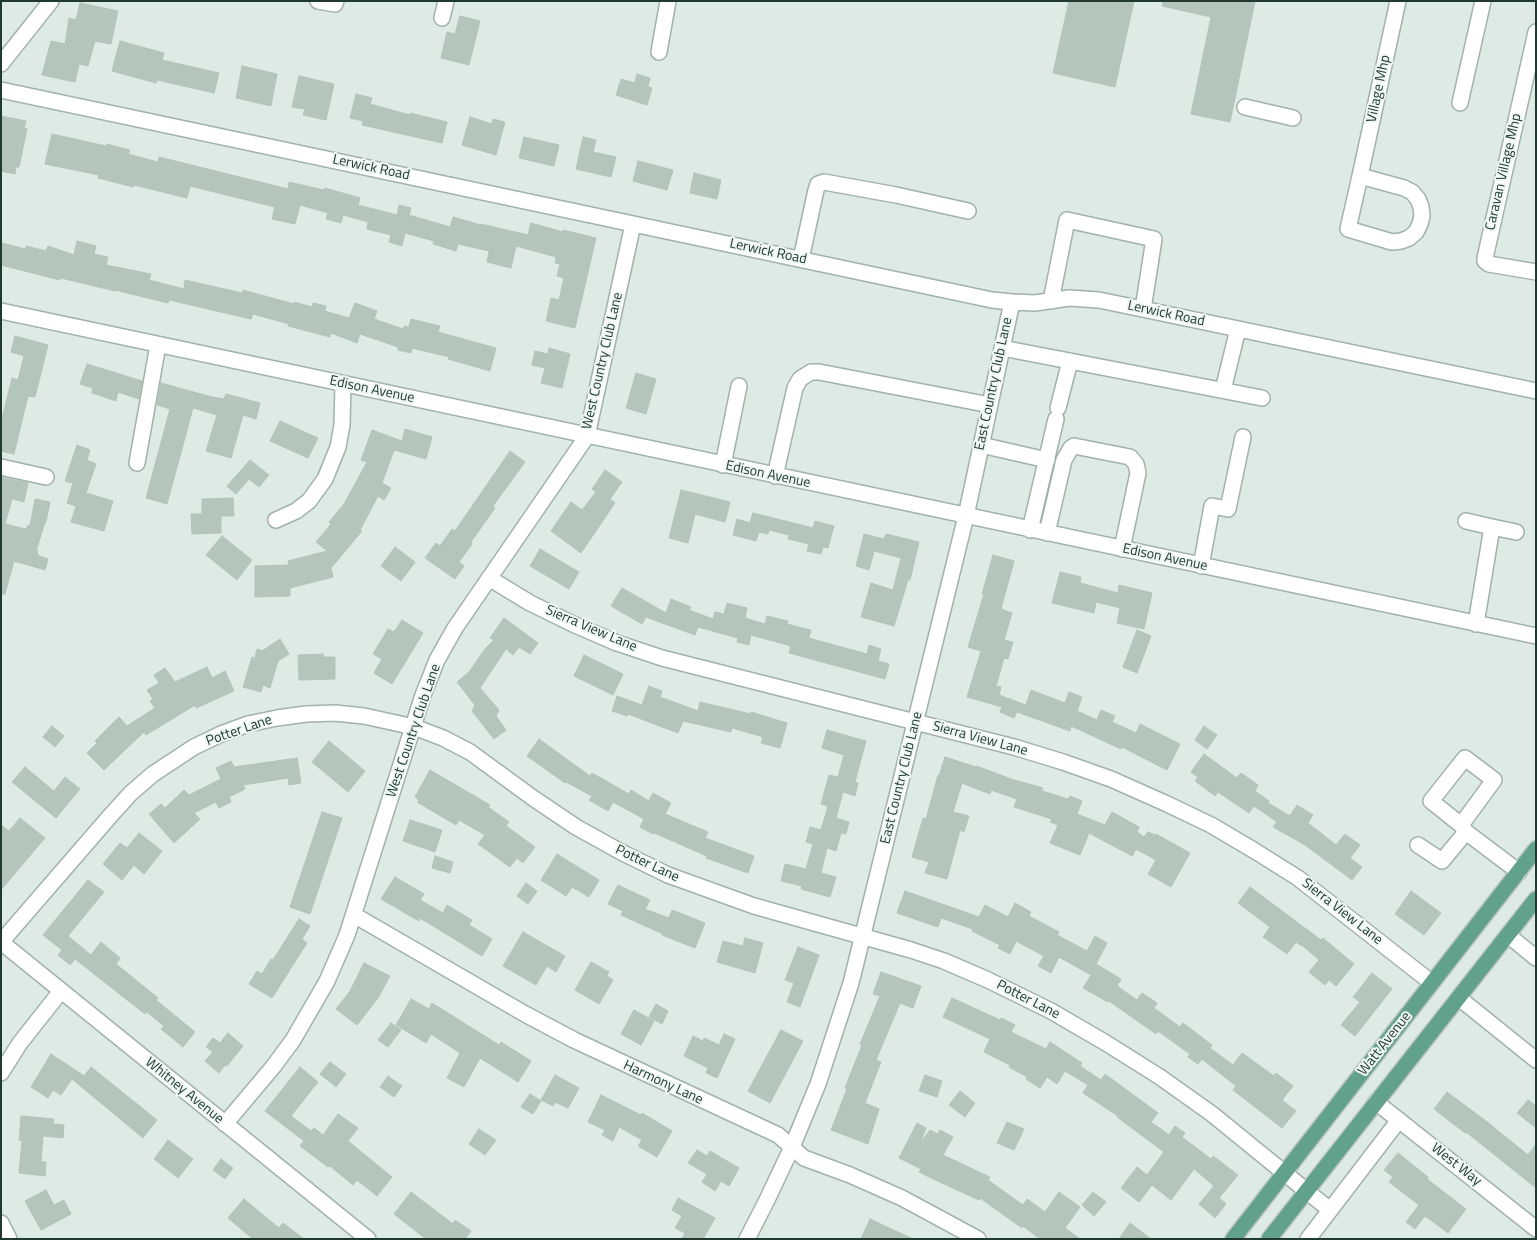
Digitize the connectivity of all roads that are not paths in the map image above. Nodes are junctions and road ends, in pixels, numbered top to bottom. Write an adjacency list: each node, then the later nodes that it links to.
1 (51, 1): 11 (street)
2 (318, 1): 7 (street)
3 (446, 1): 8 (street)
4 (668, 1): 10 (street)
5 (1398, 1): 16 (street, Village Mhp)
6 (1483, 1): 13 (street)
7 (335, 3)
8 (442, 18)
9 (1536, 32): 20 (street, Caravan Village Mhp)
10 (659, 52)
11 (1, 64)
12 (1, 90): 18 (street, Lerwick Road)
13 (1460, 103)
14 (1245, 107): 15 (street)
15 (1293, 118)
16 (1360, 176): 16 (street, Village Mhp)
17 (968, 211): 19 (street)
18 (633, 224): 19 (street, Lerwick Road); 35 (street, West Country Club Lane)
19 (801, 259): 22 (street, Lerwick Road)
20 (1536, 272)
21 (1051, 301): 22 (street, Lerwick Road); 23 (street, Lerwick Road); 23 (street)
22 (1012, 302): 27 (street, East Country Club Lane)
23 (1143, 309): 25 (street, Lerwick Road)
24 (1, 311): 26 (street, Edison Avenue)
25 (1238, 329): 31 (street); 32 (street, Lerwick Road)
26 (158, 345): 29 (street, Edison Avenue); 39 (street)
27 (1002, 348): 28 (street); 34 (street, East Country Club Lane)
28 (1070, 361): 31 (street); 38 (street)
29 (343, 384): 35 (street, Edison Avenue); 45 (street)
30 (739, 386): 40 (street)
31 (1223, 390): 33 (street)
32 (1536, 391)
33 (1262, 398)
34 (990, 406): 37 (street, East Country Club Lane); 42 (street)
35 (587, 436): 40 (street, Edison Avenue); 53 (street, West Country Club Lane)
36 (1243, 436): 52 (street)
37 (981, 445): 38 (street); 44 (street, East Country Club Lane)
38 (1047, 460): 48 (street)
39 (137, 463)
40 (723, 465): 42 (street, Edison Avenue)
41 (1, 467): 43 (street)
42 (775, 476): 44 (street, Edison Avenue)
43 (46, 477)
44 (966, 516): 48 (street, Edison Avenue); 56 (street, East Country Club Lane)
45 (276, 520)
46 (1466, 521): 47 (street)
47 (1492, 527): 49 (street); 54 (street)
48 (1030, 530): 50 (street, Edison Avenue)
49 (1516, 532)
50 (1047, 533): 51 (street, Edison Avenue); 51 (street)
51 (1122, 549): 52 (street, Edison Avenue)
52 (1201, 566): 54 (street, Edison Avenue)
53 (489, 578): 56 (street, Sierra View Lane); 57 (street, West Country Club Lane)
54 (1476, 624): 55 (street, Edison Avenue)
55 (1536, 636)
56 (916, 722): 64 (street, East Country Club Lane); 67 (street, Sierra View Lane)
57 (414, 727): 62 (street, West Country Club Lane); 64 (street, Potter Lane); 65 (street, Potter Lane)
58 (1418, 846): 60 (street)
59 (1536, 849): 60 (main road, Watt Avenue)
60 (1518, 872): 67 (main road, Watt Avenue)
61 (1536, 899): 63 (main road, Watt Avenue)
62 (354, 915): 74 (street, West Country Club Lane); 75 (street, Harmony Lane)
63 (1508, 935): 66 (street); 69 (main road, Watt Avenue)
64 (863, 936): 75 (street, East Country Club Lane); 76 (street, Potter Lane)
65 (1, 942): 68 (street, Whitney Avenue)
66 (1536, 958)
67 (1432, 983): 76 (main road, Watt Avenue)
68 (61, 991): 71 (street); 74 (street, Whitney Avenue)
69 (1458, 998): 70 (street); 72 (main road, Watt Avenue)
70 (1536, 1060)
71 (1, 1073)
72 (1376, 1102): 73 (street, West Way); 77 (main road, Watt Avenue)
73 (1399, 1120): 78 (street); 80 (street, West Way)
74 (225, 1124): 82 (street, Whitney Avenue)
75 (792, 1147): 83 (street, East Country Club Lane); 84 (street, Harmony Lane)
76 (1285, 1173): 77 (street, Potter Lane); 85 (main road, Watt Avenue)
77 (1306, 1190): 78 (street, Potter Lane); 86 (main road, Watt Avenue)
78 (1330, 1210): 87 (street)
79 (1, 1223): 81 (street)
80 (1536, 1229)
81 (9, 1239)
82 (368, 1239)
83 (747, 1239)
84 (978, 1239)
85 (1233, 1239)
86 (1269, 1239)
87 (1308, 1239)

